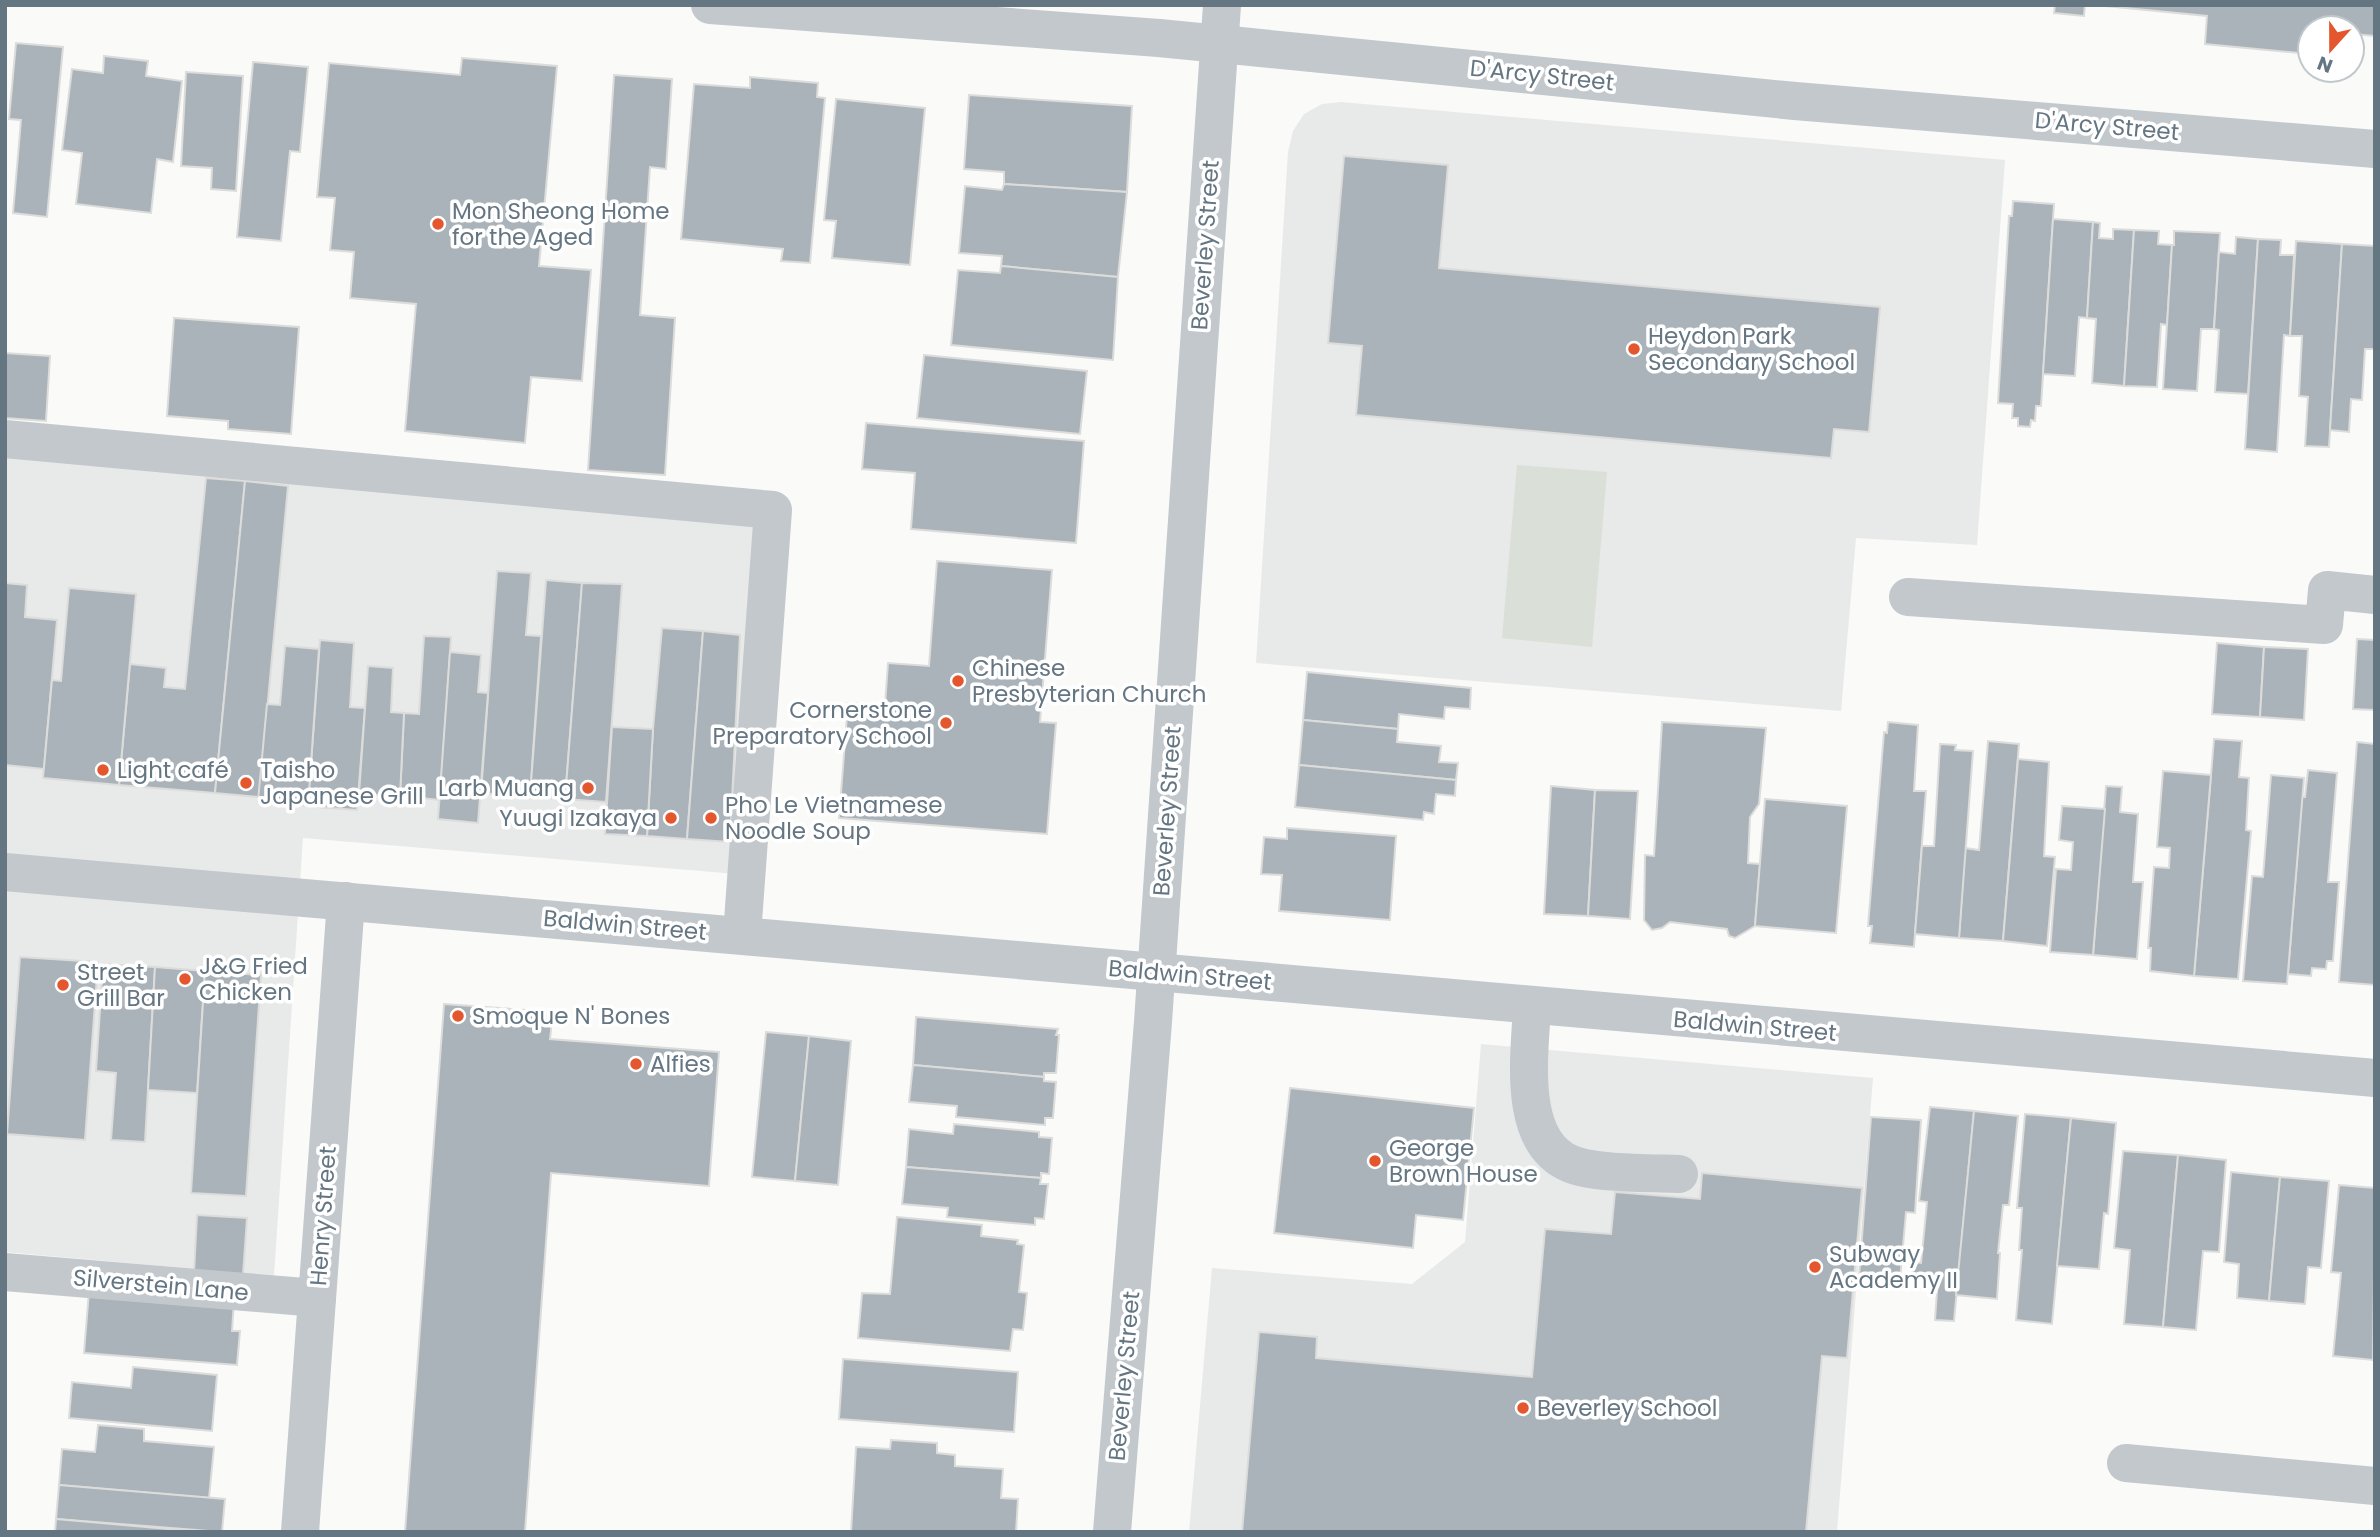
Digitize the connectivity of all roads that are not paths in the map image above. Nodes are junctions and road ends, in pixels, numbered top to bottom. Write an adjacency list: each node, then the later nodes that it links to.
1 (710, 5): 3 (street, D'Arcy Street)
2 (1222, 5): 4 (street, Beverley Street)
3 (755, 7): 4 (street, D'Arcy Street)
4 (1219, 44): 5 (street, D'Arcy Street); 12 (street, Beverley Street)
5 (2375, 149)
6 (5, 439): 11 (street)
7 (2375, 594): 8 (street)
8 (1908, 597)
9 (5, 872): 10 (street, Baldwin Street)
10 (346, 901): 11 (street, Baldwin Street); 17 (street, Henry Street)
11 (742, 935): 12 (street, Baldwin Street)
12 (1156, 972): 13 (street, Baldwin Street); 21 (street, Beverley Street)
13 (1532, 1006): 14 (street, Baldwin Street); 15 (street)
14 (2375, 1078)
15 (1679, 1174)
16 (5, 1272): 17 (street, Silverstein Lane)
17 (317, 1298): 20 (street, Henry Street)
18 (2126, 1463): 19 (street)
19 (2375, 1486)
20 (300, 1532)
21 (1112, 1532)

